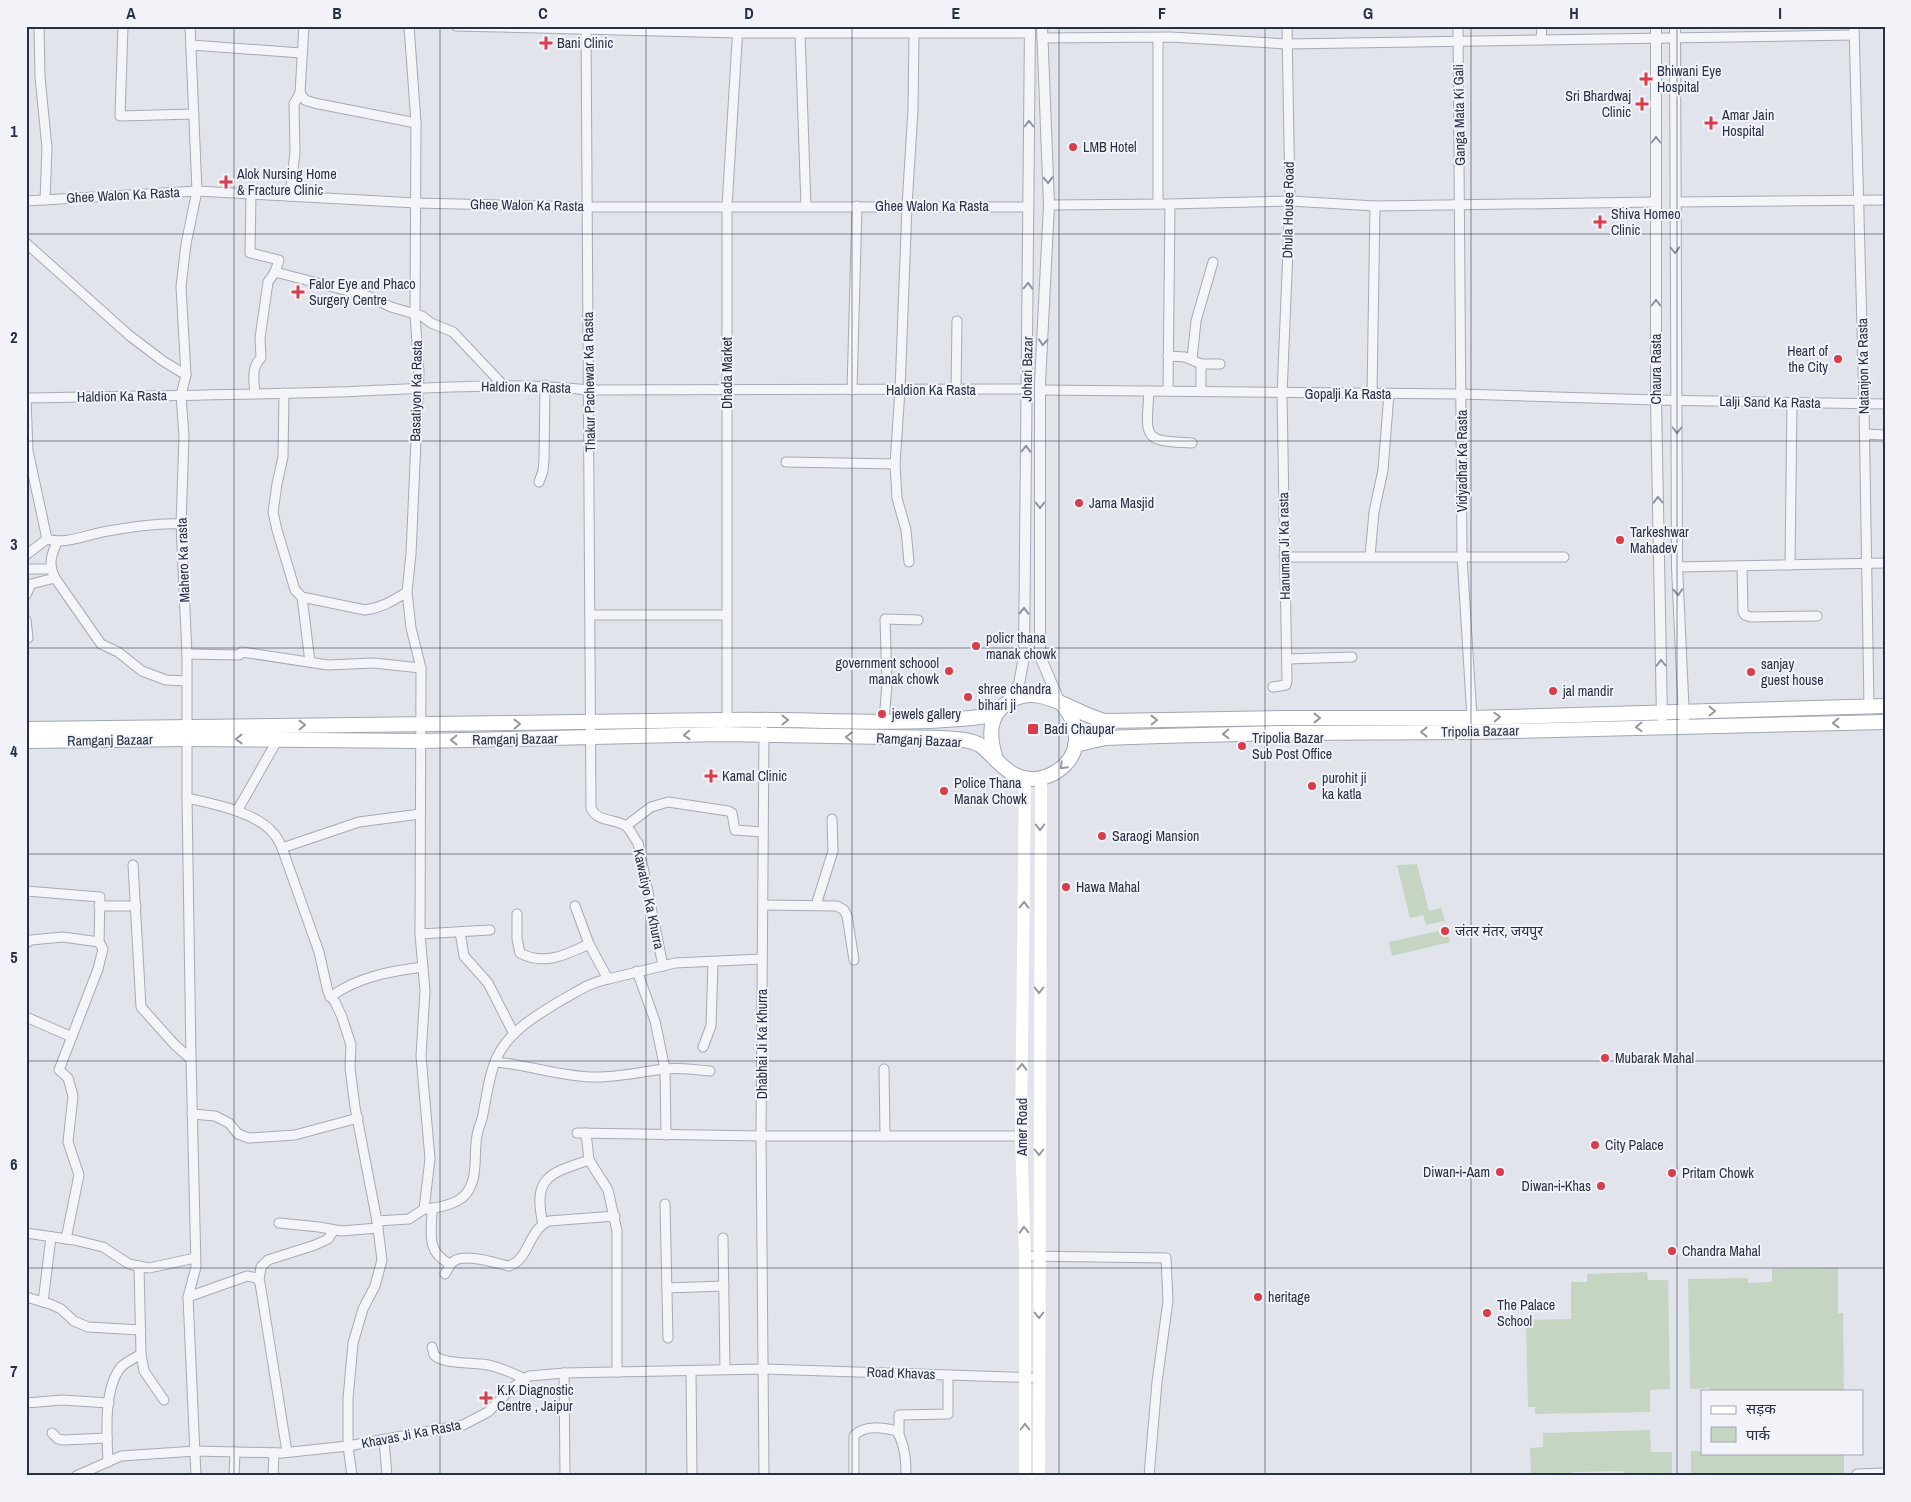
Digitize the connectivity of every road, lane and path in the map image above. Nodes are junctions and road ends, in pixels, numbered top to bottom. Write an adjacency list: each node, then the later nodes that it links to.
1 (39, 26): 35 (street)
2 (123, 26): 29 (street)
3 (190, 26): 26 (street, Mahero Ka rasta)
4 (304, 26): 27 (street)
5 (409, 26): 30 (street, Basatiyon Ka Rasta)
6 (456, 26): 12 (street)
7 (1042, 26): 20 (street, Johari Bazar)
8 (1287, 26): 25 (street, Dhula House Road)
9 (1458, 26): 24 (street, Ganga Mata Ki Gali)
10 (1542, 26): 23 (street)
11 (1656, 26): 22 (street, Chaura Rasta)
12 (586, 28): 13 (street); 51 (street, Thakur Pachewar Ka Rasta)
13 (738, 29): 19 (street); 46 (street, Dhada Market)
14 (839, 30): 16 (street); 19 (street)
15 (1030, 30): 16 (street); 52 (street, Johari Bazar, one-way to 15)
16 (920, 31): 49 (street)
17 (1854, 31): 18 (street); 36 (street, Natanjon Ka Rasta)
18 (1675, 32): 22 (street); 40 (street, Chaura Rasta)
19 (800, 33): 47 (street)
20 (1042, 38): 21 (street); 45 (street, Johari Bazar, one-way to 45)
21 (1158, 38): 25 (street); 42 (street)
22 (1656, 38): 23 (street); 39 (street, Chaura Rasta, one-way to 22)
23 (1541, 39): 24 (street)
24 (1458, 41): 25 (street); 44 (street, Ganga Mata Ki Gali)
25 (1287, 44): 38 (street, Dhula House Road)
26 (191, 45): 27 (street); 29 (street, Mahero Ka rasta)
27 (302, 53): 28 (street)
28 (300, 92): 30 (street); 33 (street)
29 (194, 114): 31 (street, Mahero Ka rasta)
30 (416, 123): 41 (street, Basatiyon Ka Rasta)
31 (197, 191): 32 (street, Ghee Walon Ka Rasta); 35 (street, Ghee Walon Ka Rasta); 62 (street, Mahero Ka rasta)
32 (251, 194): 33 (street, Ghee Walon Ka Rasta); 55 (street)
33 (290, 196): 41 (street, Ghee Walon Ka Rasta)
34 (26, 200): 35 (street, Ghee Walon Ka Rasta)
35 (45, 200)
36 (1859, 200): 37 (street); 40 (street); 87 (street, Natanjon Ka Rasta)
37 (1885, 200)
38 (1290, 201): 43 (street); 50 (street); 78 (street, Dhula House Road)
39 (1656, 202): 44 (street); 84 (street, Chaura Rasta, one-way to 39)
40 (1675, 202): 85 (street, Chaura Rasta, one-way to 85)
41 (416, 203): 51 (street, Ghee Walon Ka Rasta); 56 (street, Basatiyon Ka Rasta)
42 (1158, 204): 43 (street); 45 (street)
43 (1170, 204): 58 (street)
44 (1459, 204): 50 (street); 81 (street, Vidyadhar Ka Rasta)
45 (1048, 205): 72 (street, Johari Bazar, one-way to 72)
46 (727, 206): 47 (street, Ghee Walon Ka Rasta); 51 (street, Ghee Walon Ka Rasta); 68 (street, Dhada Market)
47 (806, 206): 48 (street, Ghee Walon Ka Rasta)
48 (857, 206): 49 (street, Ghee Walon Ka Rasta); 69 (street)
49 (907, 206): 52 (street, Ghee Walon Ka Rasta); 70 (street)
50 (1375, 206): 79 (street)
51 (586, 207): 67 (street, Thakur Pachewar Ka Rasta)
52 (1028, 207): 66 (street, Johari Bazar, one-way to 52)
53 (26, 243): 62 (street)
54 (1213, 262): 59 (street)
55 (275, 272): 56 (street); 77 (street)
56 (415, 315): 63 (street); 65 (street, Basatiyon Ka Rasta)
57 (956, 321): 71 (street)
58 (1168, 356): 59 (street); 74 (street)
59 (1192, 359): 60 (street)
60 (1201, 364): 61 (street); 75 (street)
61 (1220, 364)
62 (186, 375): 82 (street, Mahero Ka rasta)
63 (503, 385): 64 (street, Haldion Ka Rasta); 65 (street, Haldion Ka Rasta)
64 (545, 385): 67 (street, Haldion Ka Rasta); 94 (street)
65 (417, 389): 76 (street, Haldion Ka Rasta); 112 (street, Basatiyon Ka Rasta)
66 (1026, 389): 71 (street, Haldion Ka Rasta); 131 (street, Johari Bazar, one-way to 66)
67 (589, 390): 68 (street, Haldion Ka Rasta); 115 (street, Thakur Pachewar Ka Rasta)
68 (727, 390): 69 (street, Haldion Ka Rasta); 116 (street, Dhada Market)
69 (852, 390): 70 (street, Haldion Ka Rasta)
70 (900, 390): 71 (street, Haldion Ka Rasta); 93 (street)
71 (956, 390)
72 (1040, 390): 73 (street, Gopalji Ka Rasta); 128 (street, Johari Bazar, one-way to 128)
73 (1149, 391): 74 (street, Gopalji Ka Rasta); 91 (street)
74 (1168, 391): 75 (street, Gopalji Ka Rasta)
75 (1201, 391): 78 (street, Gopalji Ka Rasta)
76 (284, 393): 77 (street, Haldion Ka Rasta); 114 (street)
77 (255, 394): 82 (street, Haldion Ka Rasta)
78 (1282, 394): 79 (street, Gopalji Ka Rasta); 99 (street, Hanuman Ji Ka rasta)
79 (1372, 394): 80 (street, Gopalji Ka Rasta)
80 (1389, 394): 81 (street, Gopalji Ka Rasta); 100 (street)
81 (1461, 394): 84 (street, Gopalji Ka Rasta); 101 (street, Vidyadhar Ka Rasta)
82 (181, 395): 83 (street, Haldion Ka Rasta); 95 (street, Mahero Ka rasta)
83 (26, 398): 96 (street)
84 (1656, 400): 85 (street, Lalji Sand Ka Rasta); 133 (street, Chaura Rasta, one-way to 84)
85 (1677, 400): 86 (street, Lalji Sand Ka Rasta); 108 (street, Chaura Rasta, one-way to 108)
86 (1792, 402): 87 (street, Lalji Sand Ka Rasta); 106 (street)
87 (1864, 404): 88 (street, Lalji Sand Ka Rasta); 89 (street, Natanjon Ka Rasta)
88 (1885, 404)
89 (1864, 434): 90 (street); 105 (street, Natanjon Ka Rasta)
90 (1885, 435)
91 (1192, 443)
92 (786, 462): 93 (street)
93 (895, 464): 103 (street)
94 (538, 482)
95 (181, 524): 97 (street); 121 (street, Mahero Ka rasta)
96 (47, 539): 97 (street); 98 (street)
97 (57, 542): 110 (street)
98 (26, 555)
99 (1284, 556): 100 (street); 123 (street, Hanuman Ji Ka rasta)
100 (1370, 556): 101 (street)
101 (1462, 556): 102 (street); 134 (street, Vidyadhar Ka Rasta)
102 (1564, 557)
103 (908, 562)
104 (1885, 563): 105 (street)
105 (1866, 564): 106 (street); 129 (street, Natanjon Ka Rasta)
106 (1790, 565): 107 (street)
107 (1742, 566): 108 (street); 117 (street)
108 (1677, 567): 132 (street, Chaura Rasta, one-way to 132)
109 (26, 569): 110 (street)
110 (51, 569): 111 (street)
111 (56, 578): 113 (street); 126 (street)
112 (407, 592): 114 (street); 125 (street, Basatiyon Ka Rasta)
113 (26, 595)
114 (302, 596): 124 (street)
115 (590, 614): 116 (street); 139 (street, Thakur Pachewar Ka Rasta)
116 (727, 615): 135 (street, Dhada Market)
117 (1817, 616)
118 (26, 620): 120 (street)
119 (918, 620): 137 (street)
120 (28, 638)
121 (187, 654): 124 (street); 126 (street, Mahero Ka rasta)
122 (1352, 657): 123 (street)
123 (1287, 658): 127 (street, Hanuman Ji Ka rasta)
124 (310, 662): 125 (street)
125 (421, 668): 140 (street, Basatiyon Ka Rasta)
126 (186, 681): 144 (street, Mahero Ka rasta)
127 (1273, 687)
128 (1061, 704): 131 (main road); 134 (main road, Tripolia Bazaar, one-way to 134); 151 (main road)
129 (1869, 706): 130 (main road, Tripolia Bazaar); 132 (main road, Tripolia Bazaar, one-way to 129)
130 (1885, 706)
131 (999, 711): 137 (main road, Ramganj Bazaar); 152 (main road)
132 (1684, 711): 133 (main road, Tripolia Bazaar); 141 (street, Chaura Rasta)
133 (1662, 712): 134 (main road, Tripolia Bazaar, one-way to 133); 142 (street, Chaura Rasta)
134 (1472, 718): 145 (main road)
135 (727, 720): 136 (main road, Ramganj Bazaar); 139 (main road, Ramganj Bazaar)
136 (764, 720): 137 (main road, Ramganj Bazaar, one-way to 137); 146 (street, Dhabhai Ji Ka Khurra)
137 (884, 721)
138 (1885, 722): 141 (main road, Tripolia Bazaar, one-way to 141)
139 (591, 723): 140 (main road, Ramganj Bazaar, one-way to 139); 147 (street, Thakur Pachewar Ka Rasta)
140 (421, 725): 144 (main road, Ramganj Bazaar, one-way to 140); 150 (street, Basatiyon Ka Rasta)
141 (1684, 726): 142 (main road, Tripolia Bazaar)
142 (1662, 727): 145 (main road, Tripolia Bazaar, one-way to 145)
143 (26, 729): 144 (main road, Ramganj Bazaar)
144 (187, 732): 148 (main road, Ramganj Bazaar, one-way to 144); 149 (main road, Ramganj Bazaar); 155 (street, Mahero Ka rasta)
145 (1473, 732): 151 (main road, Tripolia Bazaar, one-way to 151)
146 (764, 736): 147 (main road, Ramganj Bazaar, one-way to 147); 152 (main road, Ramganj Bazaar, one-way to 146); 160 (street, Dhabhai Ji Ka Khurra)
147 (590, 738): 150 (main road, Ramganj Bazaar, one-way to 150); 159 (street)
148 (278, 739): 150 (main road, Ramganj Bazaar); 156 (street)
149 (26, 741)
150 (421, 741): 157 (street, Basatiyon Ka Rasta)
151 (1075, 744): 154 (main road, one-way to 154)
152 (996, 760): 153 (main road)
153 (1025, 778): 154 (main road); 198 (main road, Amer Road, one-way to 153)
154 (1041, 778): 212 (main road, Amer Road, one-way to 212)
155 (187, 798): 156 (street); 188 (street, Mahero Ka rasta)
156 (237, 811): 161 (street)
157 (420, 814): 161 (street); 172 (street, Basatiyon Ka Rasta)
158 (832, 819): 165 (street)
159 (626, 826): 160 (street); 180 (street, Kawatiyo Ka Khurra)
160 (764, 832): 164 (street, Dhabhai Ji Ka Khurra)
161 (282, 848): 183 (street)
162 (133, 865): 167 (street)
163 (26, 891): 166 (street)
164 (763, 905): 165 (street); 176 (street, Dhabhai Ji Ka Khurra)
165 (816, 905): 177 (street)
166 (99, 906): 167 (street); 173 (street)
167 (136, 906): 188 (street)
168 (575, 906): 175 (street)
169 (517, 914): 175 (street)
170 (490, 930): 171 (street)
171 (460, 932): 172 (street); 185 (street)
172 (420, 934): 179 (street, Basatiyon Ka Rasta)
173 (99, 942): 174 (street); 186 (street)
174 (26, 943)
175 (589, 944): 182 (street)
176 (762, 959): 178 (street); 196 (street, Dhabhai Ji Ka Khurra)
177 (854, 960)
178 (713, 962): 180 (street); 187 (street)
179 (423, 966): 183 (street); 201 (street, Basatiyon Ka Rasta)
180 (663, 966): 181 (street)
181 (637, 972): 182 (street); 190 (street)
182 (608, 979): 185 (street)
183 (330, 997): 194 (street)
184 (26, 1017): 186 (street)
185 (514, 1034): 189 (street)
186 (72, 1037): 210 (street)
187 (703, 1047)
188 (190, 1059): 193 (street, Mahero Ka rasta)
189 (496, 1062): 190 (street); 201 (street)
190 (666, 1069): 192 (street); 195 (street)
191 (884, 1069): 197 (street)
192 (710, 1071)
193 (192, 1114): 194 (street); 213 (street, Mahero Ka rasta)
194 (358, 1118): 204 (street)
195 (666, 1135): 196 (street); 199 (street)
196 (761, 1136): 197 (street); 227 (street, Dhabhai Ji Ka Khurra)
197 (885, 1136): 198 (street)
198 (1021, 1136): 211 (main road, Amer Road, one-way to 198)
199 (590, 1160): 202 (street); 205 (street)
200 (665, 1204): 219 (street)
201 (428, 1209): 204 (street); 214 (street, Basatiyon Ka Rasta)
202 (615, 1216): 205 (street); 230 (street)
203 (279, 1223): 206 (street)
204 (378, 1224): 206 (street); 243 (street)
205 (543, 1224): 214 (street)
206 (334, 1230): 217 (street)
207 (26, 1234): 208 (street)
208 (52, 1237): 210 (street); 222 (street)
209 (723, 1238): 218 (street)
210 (66, 1239): 215 (street)
211 (1024, 1256): 212 (street); 233 (main road, Amer Road)
212 (1040, 1257): 234 (main road, Amer Road, one-way to 234); 264 (street)
213 (194, 1258): 215 (street); 221 (street, Mahero Ka rasta)
214 (450, 1264): 216 (street)
215 (139, 1266): 223 (street)
216 (445, 1274)
217 (259, 1280): 221 (street); 246 (street)
218 (724, 1286): 219 (street); 228 (street)
219 (667, 1288): 224 (street)
220 (26, 1297): 222 (street)
221 (188, 1297): 244 (street, Mahero Ka rasta)
222 (43, 1302): 223 (street)
223 (141, 1330): 226 (street)
224 (668, 1338)
225 (432, 1347): 235 (street)
226 (141, 1354): 236 (street); 238 (street)
227 (764, 1369): 228 (street, Khavas Ji Ka Rasta); 232 (street, Road Khavas); 259 (street, Dhabhai Ji Ka Khurra)
228 (725, 1370): 229 (street, Khavas Ji Ka Rasta)
229 (691, 1371): 230 (street, Khavas Ji Ka Rasta); 258 (street)
230 (618, 1372): 231 (street, Khavas Ji Ka Rasta)
231 (564, 1373): 235 (street, Khavas Ji Ka Rasta); 257 (street)
232 (948, 1375): 233 (street, Road Khavas); 240 (street)
233 (1025, 1377): 234 (street, Road Khavas); 262 (main road, Amer Road, one-way to 233)
234 (1039, 1378): 263 (main road, Amer Road)
235 (525, 1379): 242 (street, Khavas Ji Ka Rasta)
236 (164, 1400)
237 (26, 1403): 238 (street)
238 (109, 1403): 241 (street)
239 (52, 1433): 241 (street)
240 (899, 1435): 260 (street); 261 (street)
241 (108, 1438): 248 (street)
242 (384, 1440): 243 (street, Khavas Ji Ka Rasta); 256 (street)
243 (348, 1446): 246 (street, Khavas Ji Ka Rasta); 255 (street)
244 (196, 1451): 245 (street, Khavas Ji Ka Rasta); 248 (street, Khavas Ji Ka Rasta); 252 (street, Mahero Ka rasta)
245 (235, 1452): 247 (street, Khavas Ji Ka Rasta); 253 (street)
246 (286, 1452): 247 (street, Khavas Ji Ka Rasta)
247 (274, 1453): 254 (street)
248 (108, 1462): 251 (street, Khavas Ji Ka Rasta)
249 (1885, 1473): 250 (street)
250 (1857, 1474)
251 (81, 1475)
252 (196, 1476)
253 (234, 1476)
254 (273, 1476)
255 (352, 1476)
256 (387, 1476)
257 (565, 1476)
258 (692, 1476)
259 (764, 1476)
260 (854, 1476)
261 (906, 1476)
262 (1025, 1476)
263 (1039, 1476)
264 (1149, 1476)

